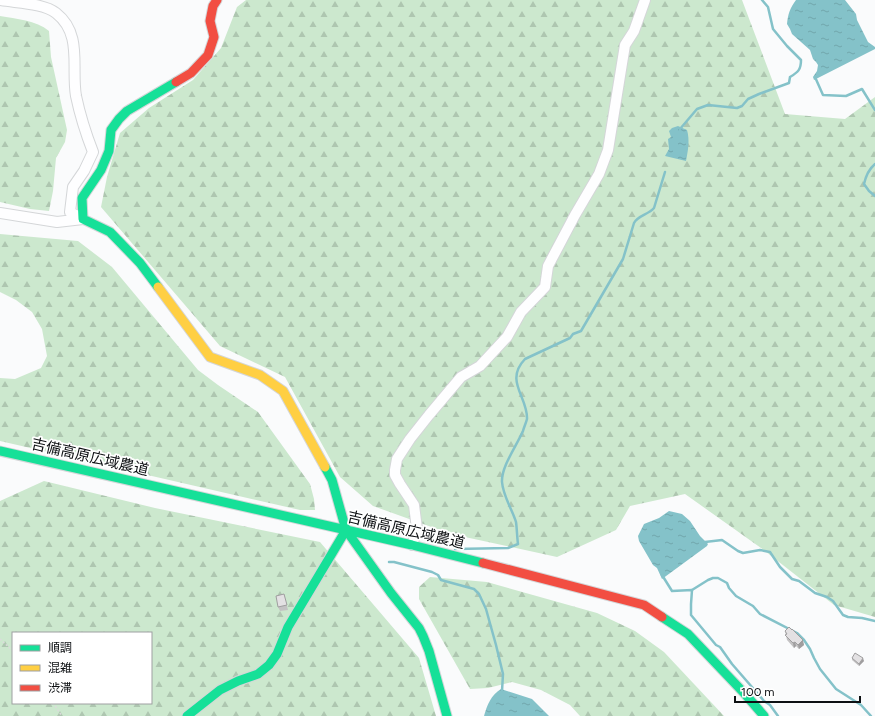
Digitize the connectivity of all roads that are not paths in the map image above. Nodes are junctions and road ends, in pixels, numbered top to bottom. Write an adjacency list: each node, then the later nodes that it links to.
1 (0, 0): 5 (street)
2 (217, 0): 5 (street)
3 (645, 0): 8 (street)
4 (0, 214): 5 (street)
5 (83, 219): 7 (street)
6 (0, 451): 7 (street, 吉備高原広域農道)
7 (346, 530): 8 (street, 吉備高原広域農道); 9 (street); 10 (street)
8 (412, 545): 11 (street, 吉備高原広域農道)
9 (187, 716)
10 (447, 716)
11 (764, 716)

